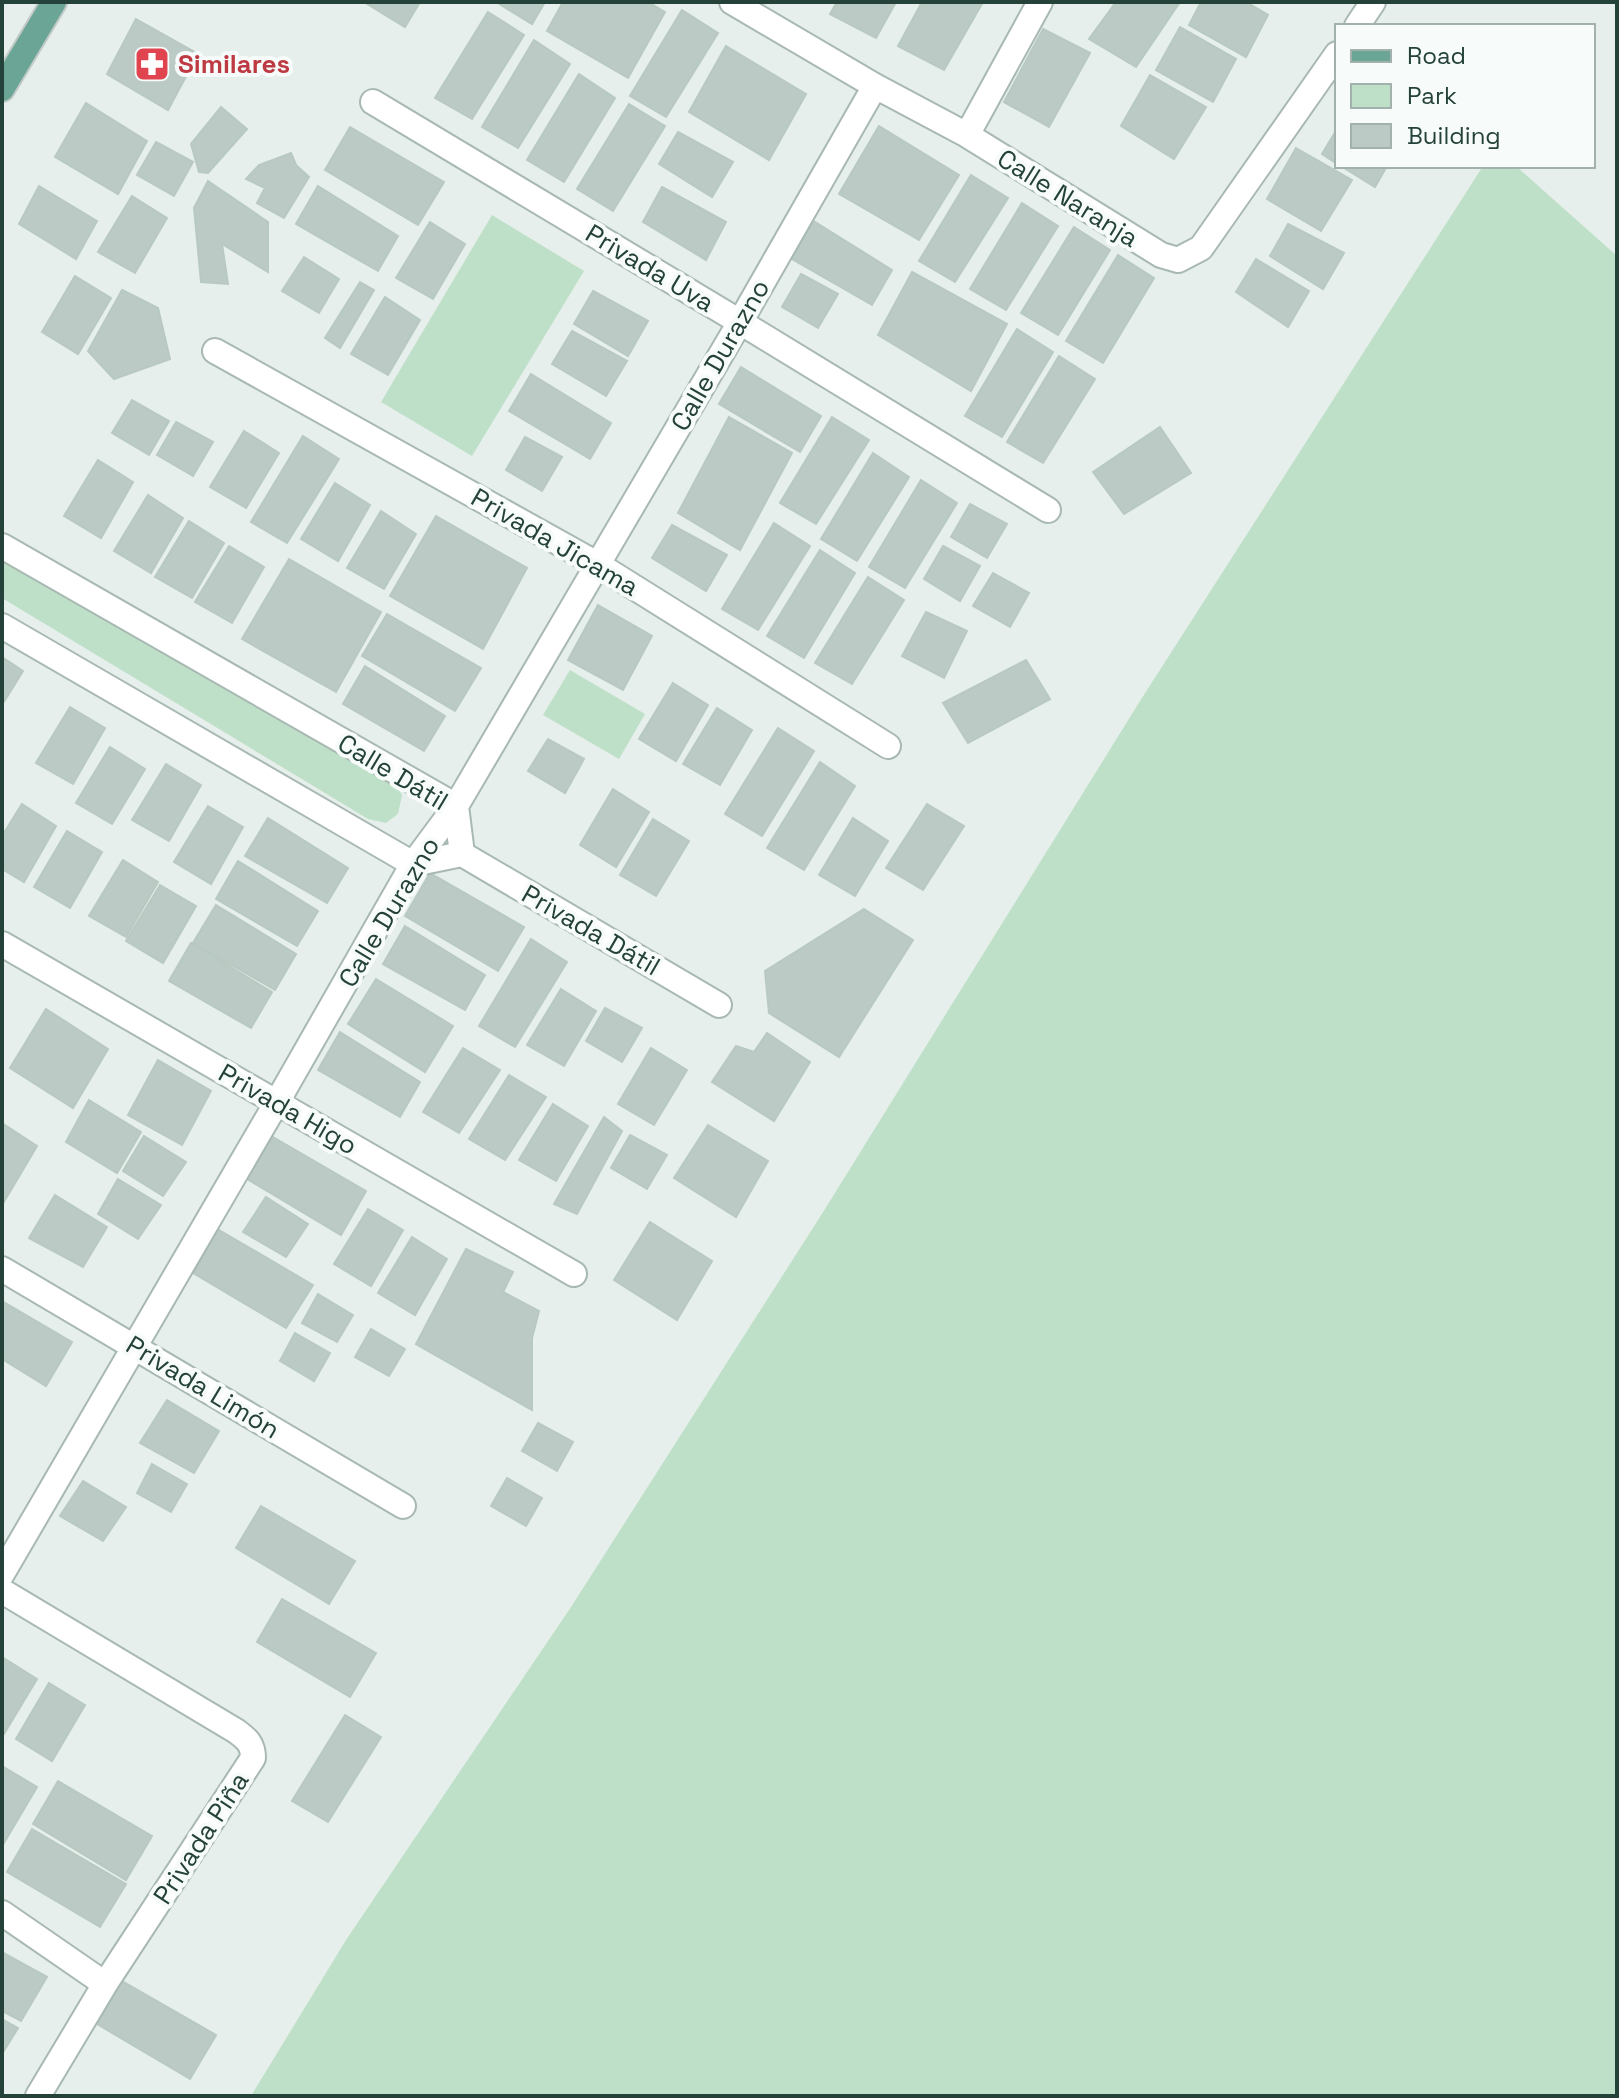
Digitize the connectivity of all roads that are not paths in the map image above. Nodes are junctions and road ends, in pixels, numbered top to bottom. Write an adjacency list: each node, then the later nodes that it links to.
1 (54, 2): 8 (main road)
2 (732, 2): 7 (street, Calle Naranja)
3 (1040, 2): 10 (street)
4 (1373, 2): 5 (street)
5 (1358, 24)
6 (1335, 57): 10 (street, Calle Naranja)
7 (875, 86): 10 (street, Calle Naranja); 11 (street, Calle Durazno)
8 (2, 89)
9 (373, 102): 11 (street, Privada Uva)
10 (967, 135)
11 (740, 322): 13 (street, Privada Uva); 15 (street, Calle Durazno)
12 (215, 351): 15 (street, Privada Jicama)
13 (1048, 510)
14 (2, 546): 18 (street, Calle Dátil)
15 (597, 564): 17 (street, Privada Jicama); 18 (street, Calle Durazno)
16 (2, 626): 20 (street)
17 (888, 746)
18 (456, 806): 19 (street, Calle Dátil); 20 (street, Calle Durazno)
19 (462, 854): 20 (street); 22 (street, Privada Dátil)
20 (413, 864): 23 (street, Calle Durazno)
21 (2, 944): 23 (street, Privada Higo)
22 (719, 1005)
23 (277, 1102): 25 (street, Privada Higo); 26 (street, Calle Durazno)
24 (2, 1269): 26 (street, Privada Limón)
25 (574, 1274)
26 (135, 1347): 27 (street, Privada Limón); 28 (street, Calle Durazno)
27 (403, 1506)
28 (2, 1574)
29 (2, 1591): 31 (street, Privada Piña)
30 (2, 1913): 31 (street)
31 (105, 1984): 32 (street, Privada Piña)
32 (38, 2096)

